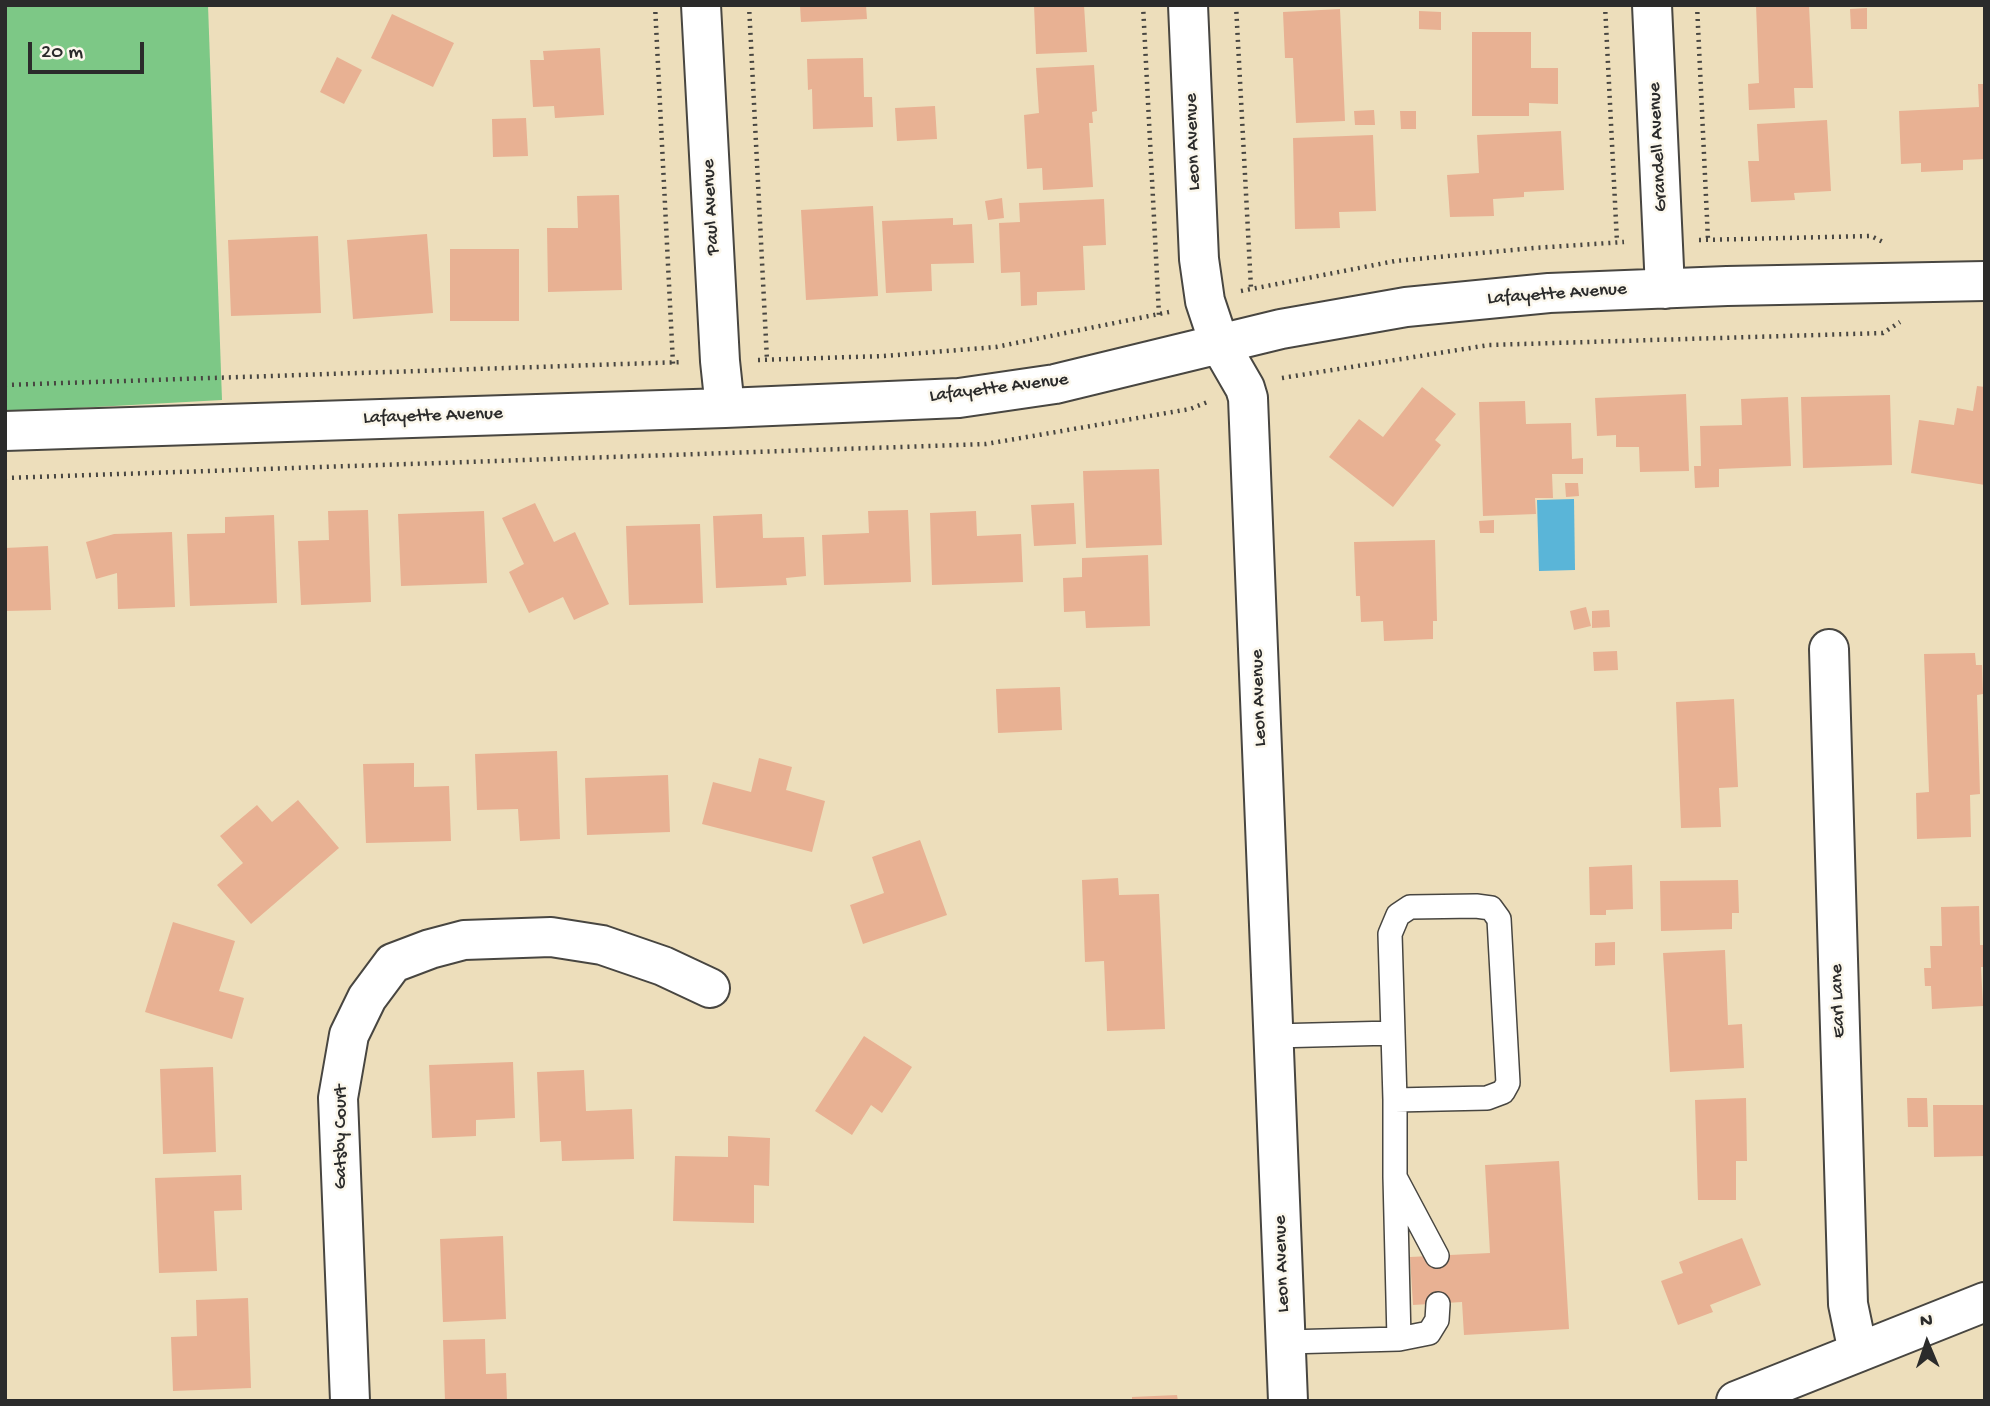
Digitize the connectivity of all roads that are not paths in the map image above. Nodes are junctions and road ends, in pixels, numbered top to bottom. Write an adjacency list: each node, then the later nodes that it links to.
1 (701, 5): 7 (street, Paul Avenue)
2 (1188, 5): 6 (street, Leon Avenue)
3 (1652, 5): 5 (street, Grandell Avenue)
4 (1985, 281): 5 (street, Lafayette Avenue)
5 (1664, 289): 6 (street, Lafayette Avenue)
6 (1219, 343): 7 (street, Lafayette Avenue); 12 (street, Leon Avenue)
7 (725, 408): 8 (street, Lafayette Avenue)
8 (5, 431)
9 (1829, 649): 20 (street, Earl Lane)
10 (710, 988): 22 (street, Gatsby Court)
11 (1393, 1033): 12 (lane); 13 (lane); 13 (lane)
12 (1273, 1036): 19 (street, Leon Avenue)
13 (1395, 1100): 14 (lane)
14 (1395, 1177): 15 (lane); 18 (lane)
15 (1437, 1256)
16 (1985, 1302): 20 (street)
17 (1438, 1304): 18 (lane)
18 (1399, 1339): 19 (lane)
19 (1286, 1342): 23 (street, Leon Avenue)
20 (1858, 1352): 21 (street)
21 (1795, 1389): 24 (street)
22 (351, 1401)
23 (1288, 1401)
24 (1737, 1401)

